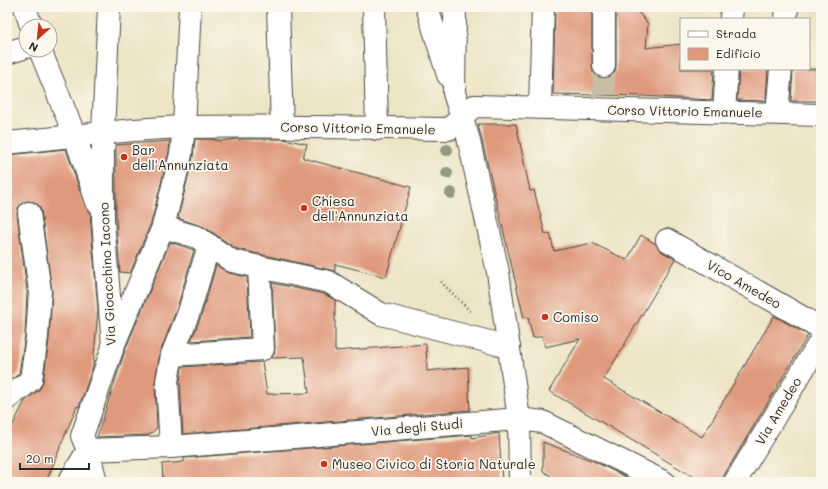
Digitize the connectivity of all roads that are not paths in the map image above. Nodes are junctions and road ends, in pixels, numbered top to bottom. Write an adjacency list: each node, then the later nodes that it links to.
1 (25, 7): 12 (street)
2 (109, 7): 30 (street, Via Gioacchino Iacono)
3 (190, 7): 27 (street)
4 (278, 7): 28 (street)
5 (374, 7): 29 (street)
6 (427, 7): 21 (street)
7 (454, 7): 21 (street)
8 (543, 7): 22 (street)
9 (604, 7): 18 (street)
10 (732, 7): 13 (street)
11 (787, 7): 14 (street)
12 (28, 18)
13 (731, 18)
14 (786, 18)
15 (18, 50): 16 (street)
16 (7, 53)
17 (43, 58): 31 (street)
18 (604, 66)
19 (727, 70): 23 (street)
20 (781, 70): 24 (street)
21 (454, 93): 26 (street)
22 (540, 108): 23 (street, Corso Vittorio Emanuele); 26 (street, Corso Vittorio Emanuele)
23 (724, 112): 24 (street, Corso Vittorio Emanuele)
24 (777, 113): 25 (street, Corso Vittorio Emanuele)
25 (821, 115)
26 (462, 117): 29 (street, Corso Vittorio Emanuele); 42 (street)
27 (184, 127): 28 (street, Corso Vittorio Emanuele); 30 (street, Corso Vittorio Emanuele); 35 (street)
28 (282, 127): 29 (street, Corso Vittorio Emanuele)
29 (377, 128)
30 (103, 132): 31 (street, Corso Vittorio Emanuele); 34 (street, Via Gioacchino Iacono)
31 (75, 136): 32 (street, Corso Vittorio Emanuele); 34 (street)
32 (7, 142)
33 (29, 213): 44 (street)
34 (103, 220): 41 (street, Via Gioacchino Iacono)
35 (163, 227): 37 (street); 41 (street)
36 (667, 240): 39 (street, Vico Amedeo)
37 (209, 245): 38 (street); 43 (street)
38 (259, 267): 42 (street); 43 (street)
39 (821, 328)
40 (821, 340): 52 (street, Via Amedeo)
41 (113, 347): 46 (street, Via Gioacchino Iacono)
42 (509, 347): 45 (street)
43 (172, 355): 47 (street)
44 (7, 399)
45 (519, 419): 47 (street, Via degli Studi); 50 (street); 51 (street, Via degli Studi)
46 (85, 443): 47 (street, Via degli Studi); 48 (street, Via Gioacchino Iacono); 49 (street)
47 (163, 447)
48 (69, 482)
49 (96, 482)
50 (520, 482)
51 (664, 482)
52 (735, 482)

